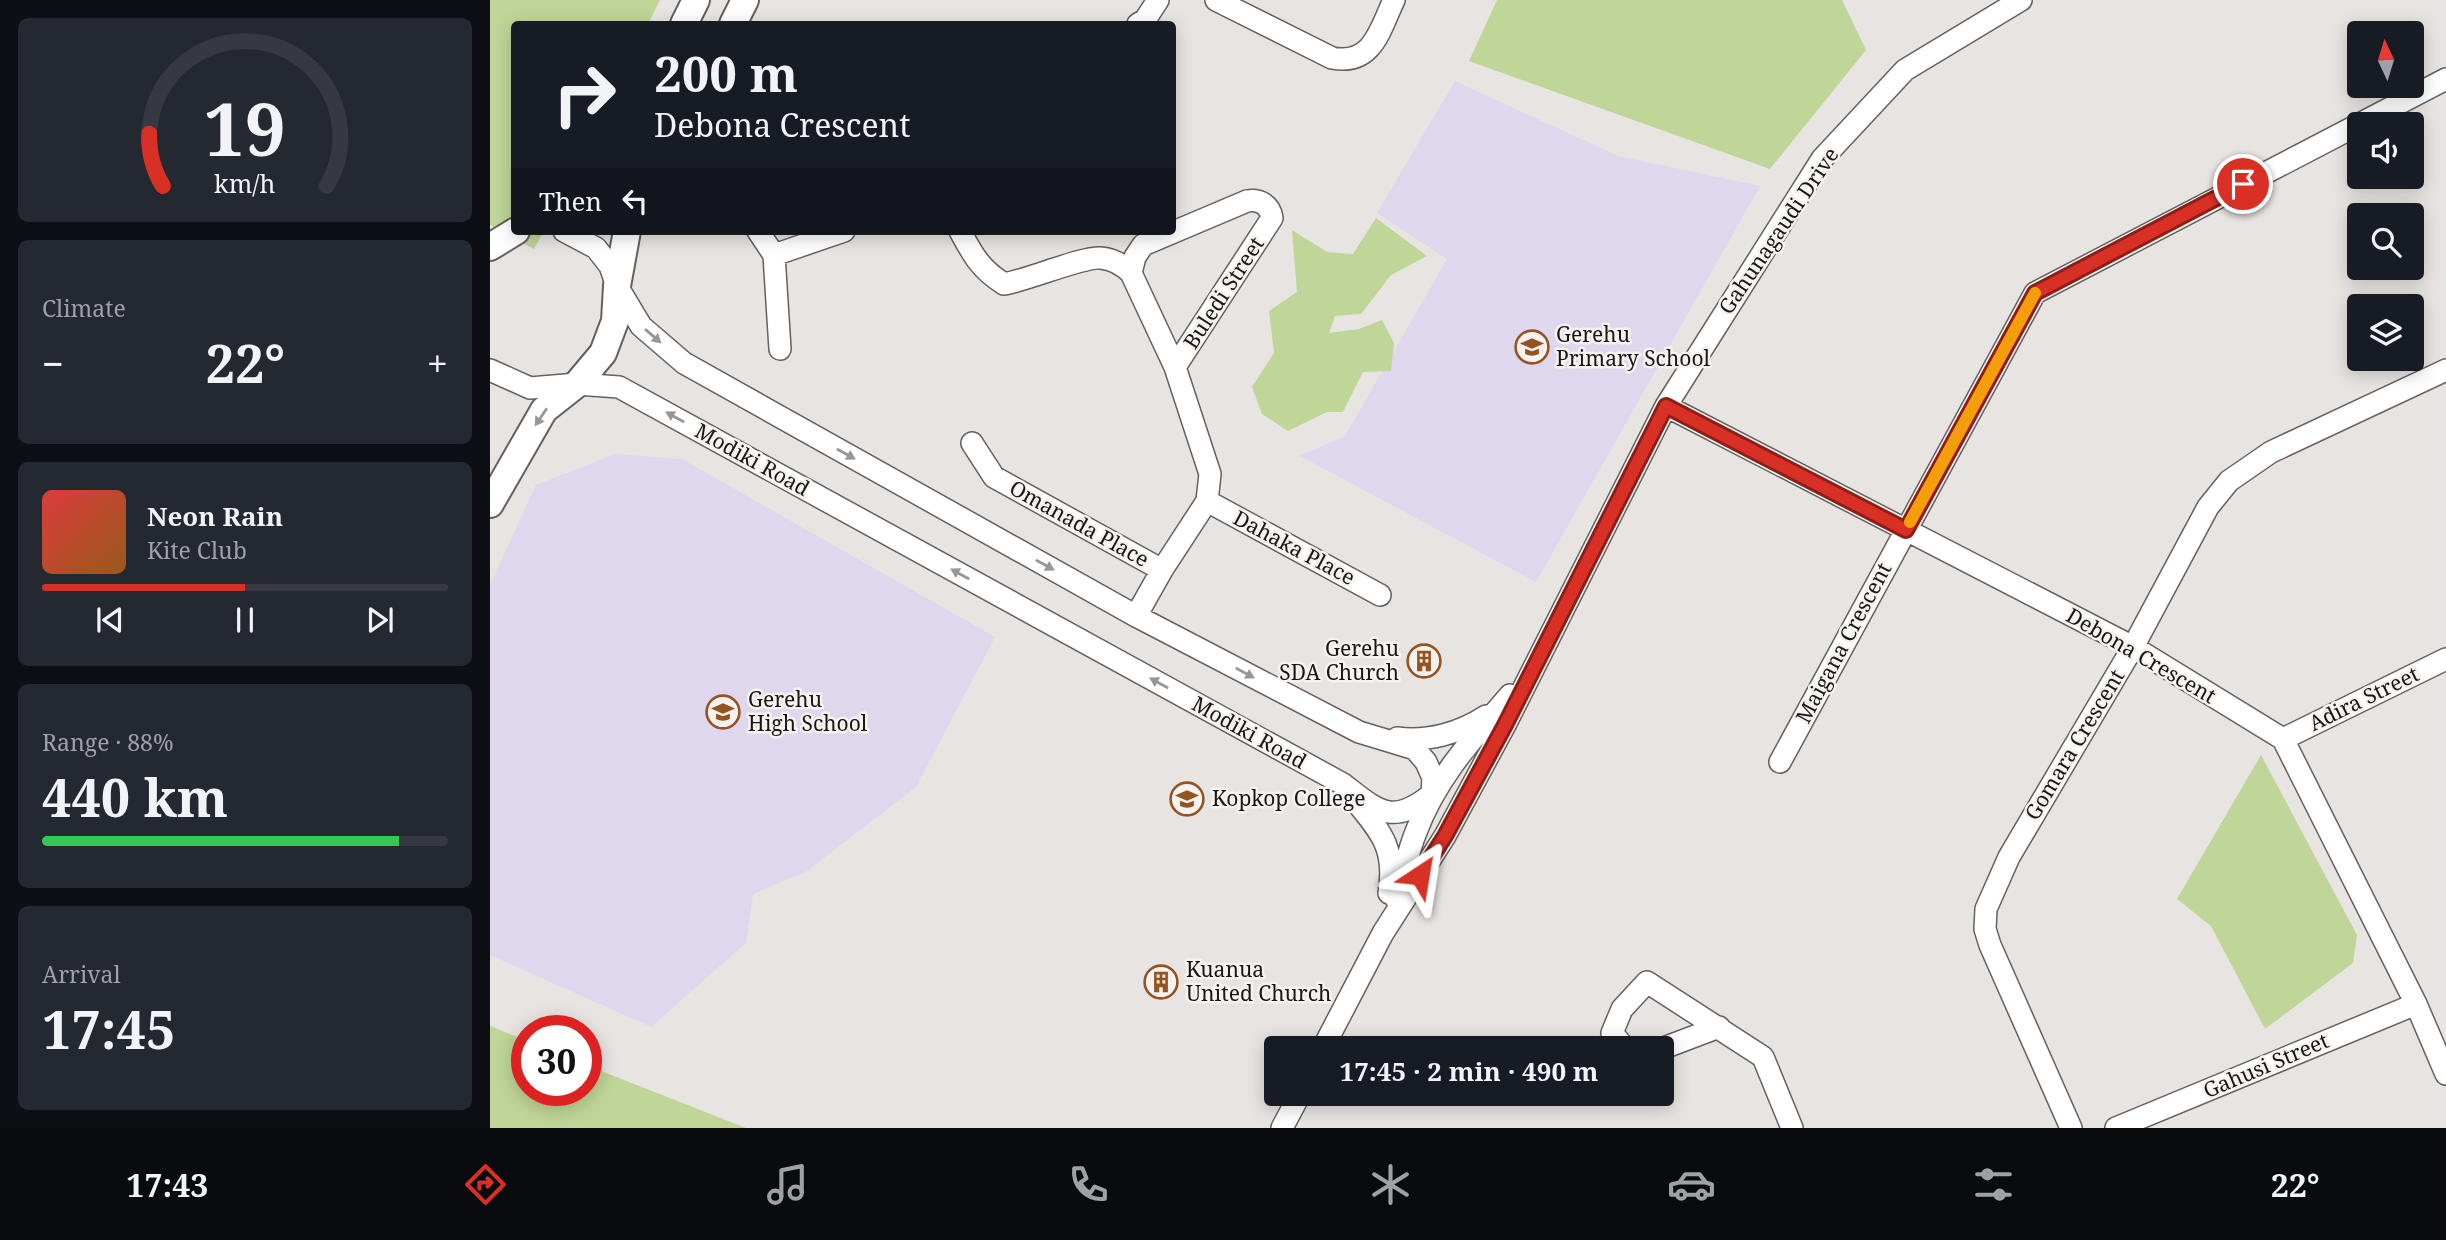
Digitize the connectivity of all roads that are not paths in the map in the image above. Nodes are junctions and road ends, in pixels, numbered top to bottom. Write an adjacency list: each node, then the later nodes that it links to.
1 (696, 0): 7 (street)
2 (745, 0): 8 (street)
3 (1158, 0): 9 (street)
4 (1216, 0): 5 (street)
5 (1394, 0)
6 (2021, 0): 30 (street, Gahunagaudi Drive)
7 (686, 21)
8 (734, 21)
9 (1143, 21)
10 (2446, 79): 34 (street, Maigana Crescent)
11 (511, 231): 14 (street)
12 (1176, 231): 26 (street, Buledi Street)
13 (511, 233): 21 (street)
14 (490, 234)
15 (572, 235): 24 (street)
16 (625, 235): 24 (street)
17 (761, 235): 22 (street)
18 (832, 235): 22 (street)
19 (962, 235): 23 (street)
20 (1167, 235): 23 (street, Buledi Street)
21 (490, 247)
22 (774, 255): 25 (street)
23 (1131, 273): 26 (street)
24 (617, 286): 29 (street); 37 (street, one-way to 37)
25 (780, 349)
26 (1175, 367): 32 (street)
27 (490, 370): 29 (street, Modiki Road)
28 (2446, 370): 38 (street, Gomara Crescent)
29 (576, 384): 33 (street, one-way to 33); 44 (street, Modiki Road, one-way to 29)
30 (1666, 406): 34 (street, Debona Crescent); 40 (street, Gahunagaudi Drive)
31 (972, 443): 35 (street, Omanada Place)
32 (1207, 501): 35 (street); 36 (street, Dahaka Place)
33 (490, 504)
34 (1906, 530): 38 (street, Debona Crescent); 43 (street, Maigana Crescent)
35 (1162, 570): 37 (street)
36 (1380, 595)
37 (1136, 616): 41 (street, one-way to 41)
38 (2133, 647): 42 (street, Debona Crescent); 56 (street, Gomara Crescent)
39 (2446, 659): 42 (street, Adira Street)
40 (1530, 673): 41 (street); 45 (street, Gahunagaudi Drive); 46 (street, Gahunagaudi Drive)
41 (1359, 732): 45 (street)
42 (2283, 739): 47 (street)
43 (1780, 762)
44 (1343, 784): 45 (street, Modiki Road); 46 (street)
45 (1432, 794): 46 (street, Gahunagaudi Drive)
46 (1383, 933): 49 (street, Gahunagaudi Drive)
47 (2416, 1003): 52 (street); 57 (street, Gahusi Street)
48 (1719, 1027): 50 (street); 51 (street); 55 (street)
49 (1329, 1036)
50 (1615, 1036)
51 (1674, 1044)
52 (2446, 1074)
53 (1294, 1106): 54 (street)
54 (1282, 1128)
55 (1792, 1128)
56 (2071, 1128)
57 (2116, 1128)

